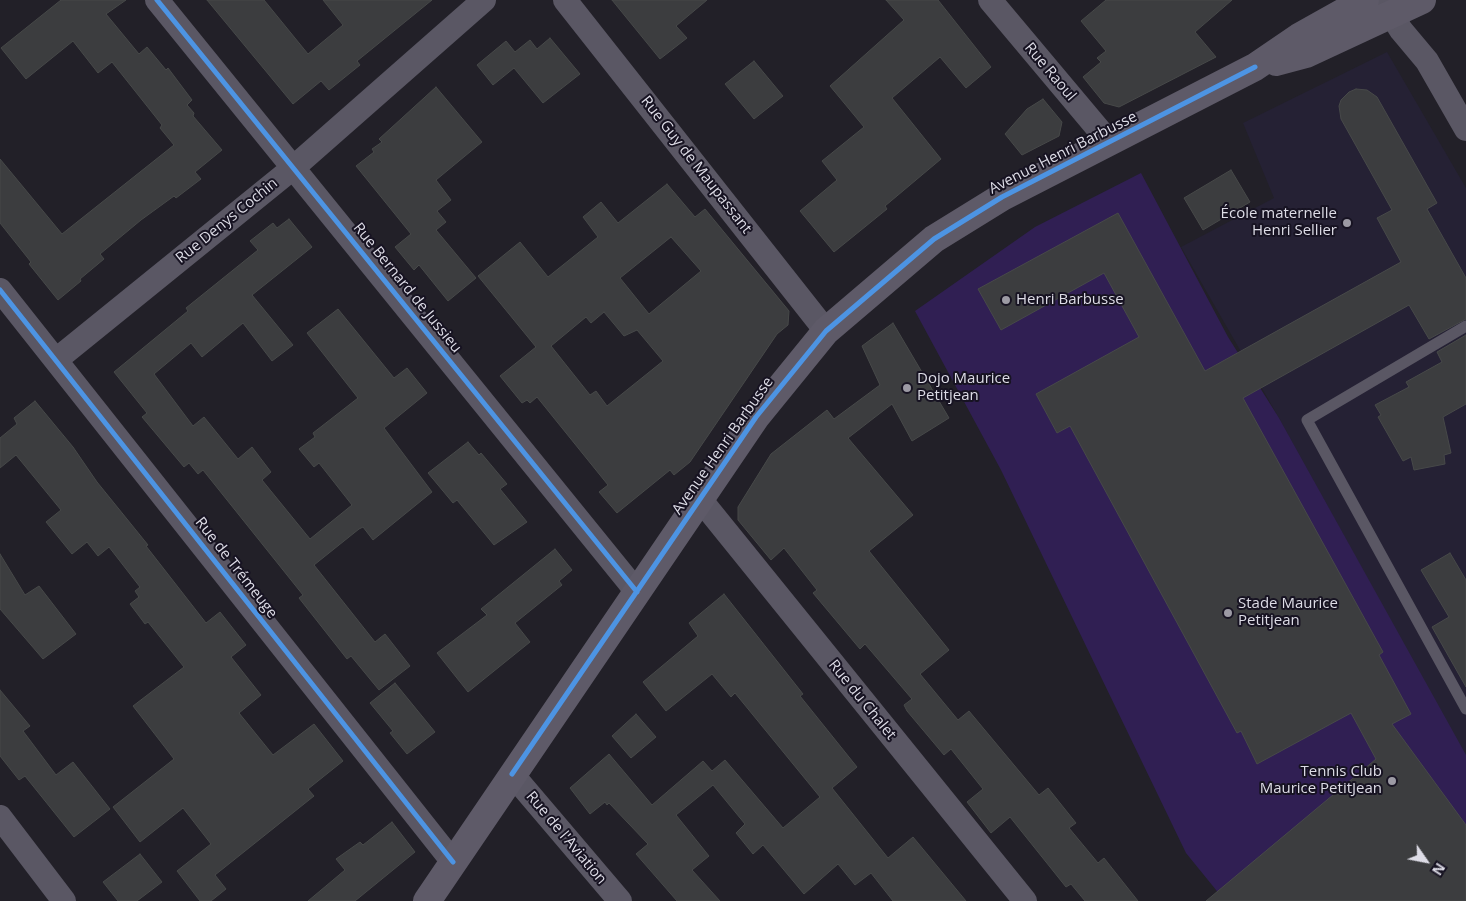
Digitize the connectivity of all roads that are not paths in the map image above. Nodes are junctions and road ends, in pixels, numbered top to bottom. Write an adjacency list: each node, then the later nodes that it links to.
1 (156, 0): 11 (street, Rue Bernard de Jussieu)
2 (484, 0): 11 (street, Rue Denys Cochin)
3 (565, 0): 14 (street, Rue Guy de Maupassant)
4 (990, 0): 10 (street, Rue Raoul)
5 (1365, 0): 8 (street, Avenue Henri Barbusse)
6 (1422, 0): 7 (street, Avenue Henri Barbusse)
7 (1387, 8): 8 (street, Avenue Henri Barbusse); 9 (street)
8 (1255, 68): 10 (street, Avenue Henri Barbusse)
9 (1466, 128)
10 (1110, 143): 14 (street, Avenue Henri Barbusse)
11 (293, 168): 15 (street, Rue Denys Cochin); 17 (street, Rue Bernard de Jussieu)
12 (0, 290): 15 (street, Rue de Trémeuge)
13 (1466, 326): 18 (lane)
14 (826, 331): 16 (street, Avenue Henri Barbusse)
15 (56, 360): 21 (street, Rue de Trémeuge)
16 (700, 499): 17 (street, Avenue Henri Barbusse); 25 (street, Rue du Chalet)
17 (638, 592): 19 (street, Avenue Henri Barbusse)
18 (1466, 709)
19 (512, 774): 21 (street, Avenue Henri Barbusse); 24 (street, Rue de l'Aviation)
20 (0, 817): 22 (street)
21 (452, 862): 23 (street, Avenue Henri Barbusse)
22 (64, 901)
23 (427, 901)
24 (620, 901)
25 (1024, 901)

